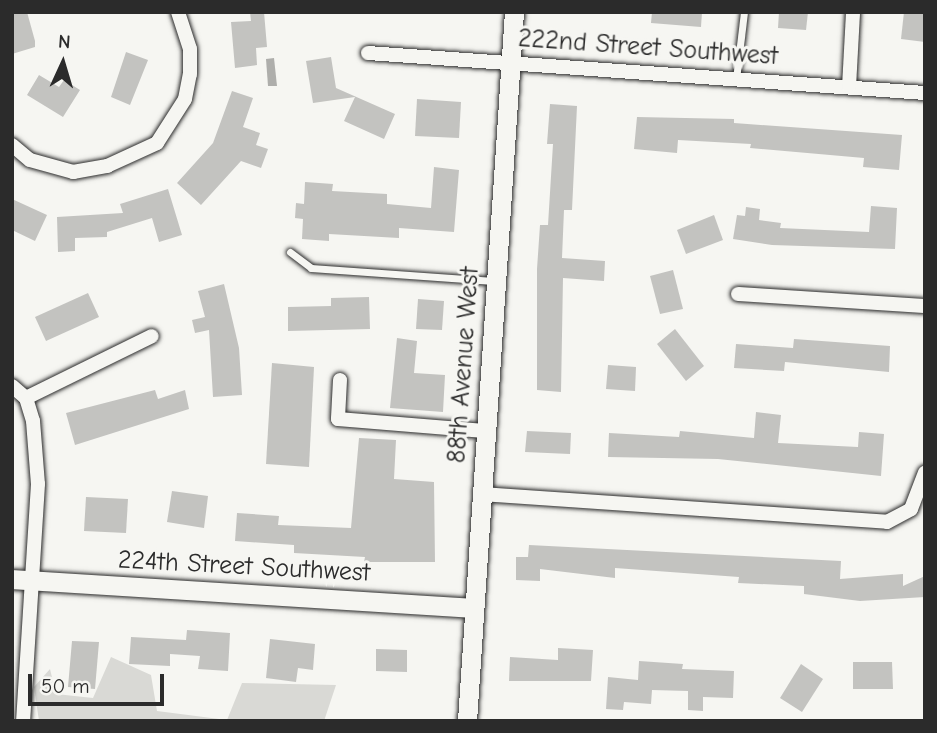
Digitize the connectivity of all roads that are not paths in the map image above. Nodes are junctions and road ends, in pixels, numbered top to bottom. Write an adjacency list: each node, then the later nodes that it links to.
1 (178, 12): 10 (street)
2 (514, 12): 6 (street, 88th Avenue West)
3 (744, 12): 7 (lane)
4 (853, 12): 8 (street)
5 (368, 53): 6 (street, 222nd Street Southwest)
6 (511, 64): 7 (street, 222nd Street Southwest); 12 (street, 88th Avenue West)
7 (736, 79): 8 (street, 222nd Street Southwest)
8 (849, 86): 9 (street, 222nd Street Southwest)
9 (925, 93)
10 (12, 145)
11 (290, 252): 12 (lane)
12 (495, 281): 19 (street, 88th Avenue West)
13 (737, 294): 14 (street)
14 (925, 306)
15 (152, 336): 18 (street)
16 (340, 380): 19 (street)
17 (12, 386): 18 (street)
18 (26, 398): 22 (street)
19 (485, 430): 21 (street, 88th Avenue West)
20 (925, 473): 21 (street)
21 (481, 494): 23 (street, 88th Avenue West)
22 (22, 580): 23 (street, 224th Street Southwest); 24 (street)
23 (473, 608): 25 (street, 88th Avenue West)
24 (23, 721)
25 (467, 721)

